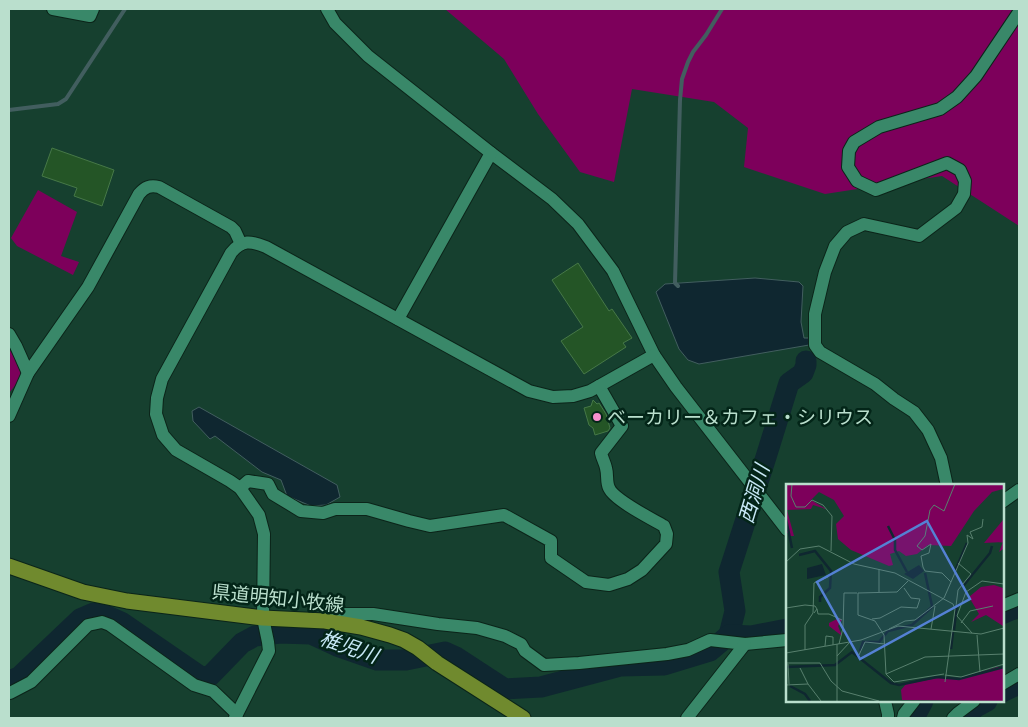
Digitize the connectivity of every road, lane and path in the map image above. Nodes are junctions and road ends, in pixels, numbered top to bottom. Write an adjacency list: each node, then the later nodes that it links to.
1 (53, 9): 2 (street)
2 (93, 9)
3 (328, 9): 5 (street)
4 (1019, 12): 13 (street)
5 (491, 153): 7 (street); 9 (street)
6 (241, 244): 7 (street); 10 (street); 14 (street)
7 (398, 319): 11 (street)
8 (9, 334): 10 (street)
9 (654, 355): 11 (street); 17 (street)
10 (28, 373): 12 (street)
11 (599, 386): 14 (street)
12 (9, 416)
13 (947, 484)
14 (240, 488): 21 (street)
15 (1019, 490): 16 (street)
16 (1003, 501)
17 (786, 529)
18 (9, 566): 21 (main road, 県道明知小牧線)
19 (1019, 600): 20 (street)
20 (1003, 606)
21 (264, 621): 22 (main road, 県道明知小牧線); 31 (street)
22 (325, 621): 24 (street); 32 (main road, 県道明知小牧線)
23 (786, 640): 24 (street)
24 (746, 644): 33 (street)
25 (1019, 674): 26 (street)
26 (1003, 683)
27 (10, 693): 31 (street)
28 (885, 702): 34 (street)
29 (913, 702): 35 (street)
30 (973, 702): 36 (street)
31 (236, 716)
32 (523, 718)
33 (687, 718)
34 (888, 718)
35 (903, 718)
36 (953, 718)

